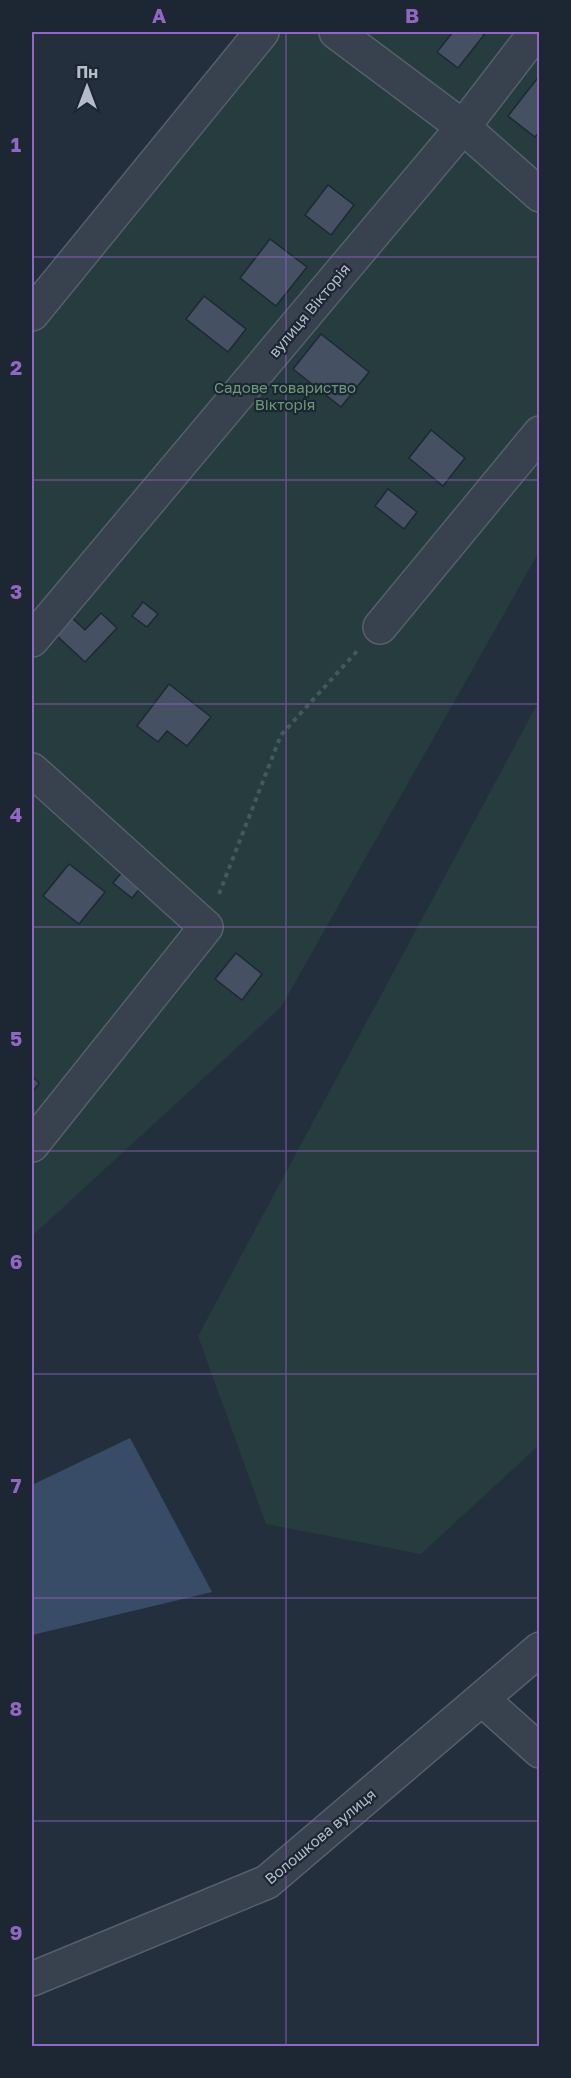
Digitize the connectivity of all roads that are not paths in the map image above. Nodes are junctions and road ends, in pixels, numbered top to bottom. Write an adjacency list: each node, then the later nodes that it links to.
1 (262, 32): 6 (street)
2 (336, 32): 4 (street)
3 (536, 32): 4 (street, вулиця Вікторія)
4 (463, 127): 5 (street); 9 (street, вулиця Вікторія)
5 (540, 195)
6 (32, 314)
7 (540, 433): 8 (street)
8 (380, 627)
9 (32, 640)
10 (32, 770): 11 (street)
11 (32, 1145)
12 (540, 1648): 13 (street, Волошкова вулиця)
13 (482, 1699): 14 (street); 15 (street, Волошкова вулиця)
14 (540, 1751)
15 (32, 1979)

